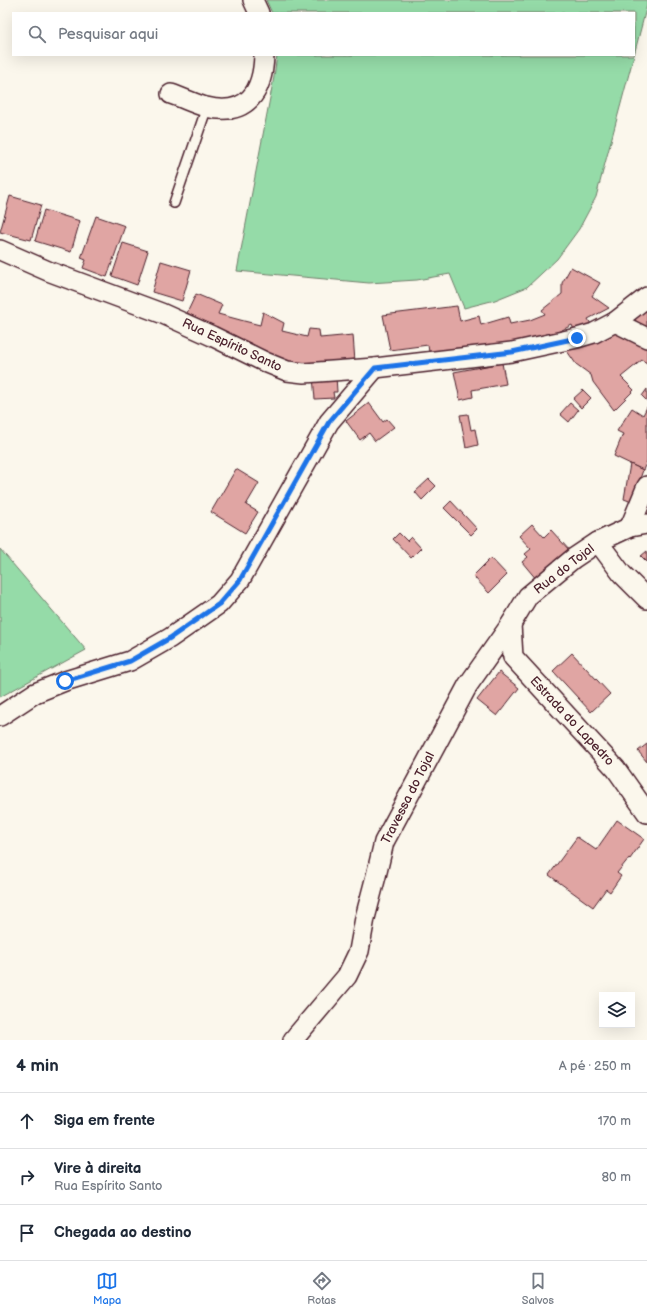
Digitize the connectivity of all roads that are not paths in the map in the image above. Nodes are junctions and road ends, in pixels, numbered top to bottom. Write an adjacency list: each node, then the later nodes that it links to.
1 (253, 0): 2 (street)
2 (259, 12)
3 (264, 56): 5 (street)
4 (171, 94): 5 (street)
5 (206, 107): 6 (lane)
6 (174, 203)
7 (0, 250): 11 (street, Rua Espírito Santo)
8 (647, 297): 9 (street, Rua Espírito Santo)
9 (615, 322): 10 (street); 11 (street, Rua Espírito Santo)
10 (647, 338)
11 (375, 368): 17 (street)
12 (647, 486): 13 (street)
13 (638, 526): 14 (street, Rua do Tojal)
14 (598, 542): 15 (street); 16 (street, Rua do Tojal)
15 (647, 599)
16 (511, 624): 18 (street, Estrada do Lapedro); 19 (street, Travessa do Tojal)
17 (0, 716)
18 (647, 813)
19 (293, 1040)

